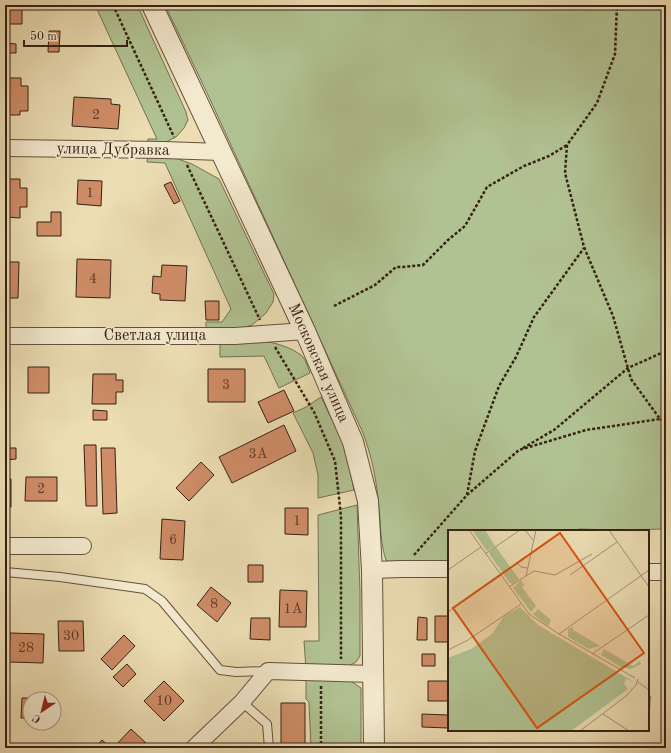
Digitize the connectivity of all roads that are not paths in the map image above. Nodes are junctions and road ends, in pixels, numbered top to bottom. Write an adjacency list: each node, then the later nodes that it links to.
1 (152, 5): 3 (street, Московская улица)
2 (5, 148): 3 (street, улица Дубравка)
3 (221, 152): 4 (street, Московская улица)
4 (305, 331): 5 (street, Светлая улица); 9 (street, Московская улица)
5 (5, 336)
6 (5, 546): 7 (street)
7 (83, 546)
8 (448, 569): 9 (street)
9 (372, 570): 14 (street, Московская улица)
10 (5, 572): 13 (lane)
11 (649, 572): 12 (street)
12 (666, 572)
13 (268, 671): 14 (street); 15 (street)
14 (373, 674): 18 (street, Московская улица)
15 (242, 702): 16 (street); 17 (lane)
16 (194, 748)
17 (269, 748)
18 (374, 748)

